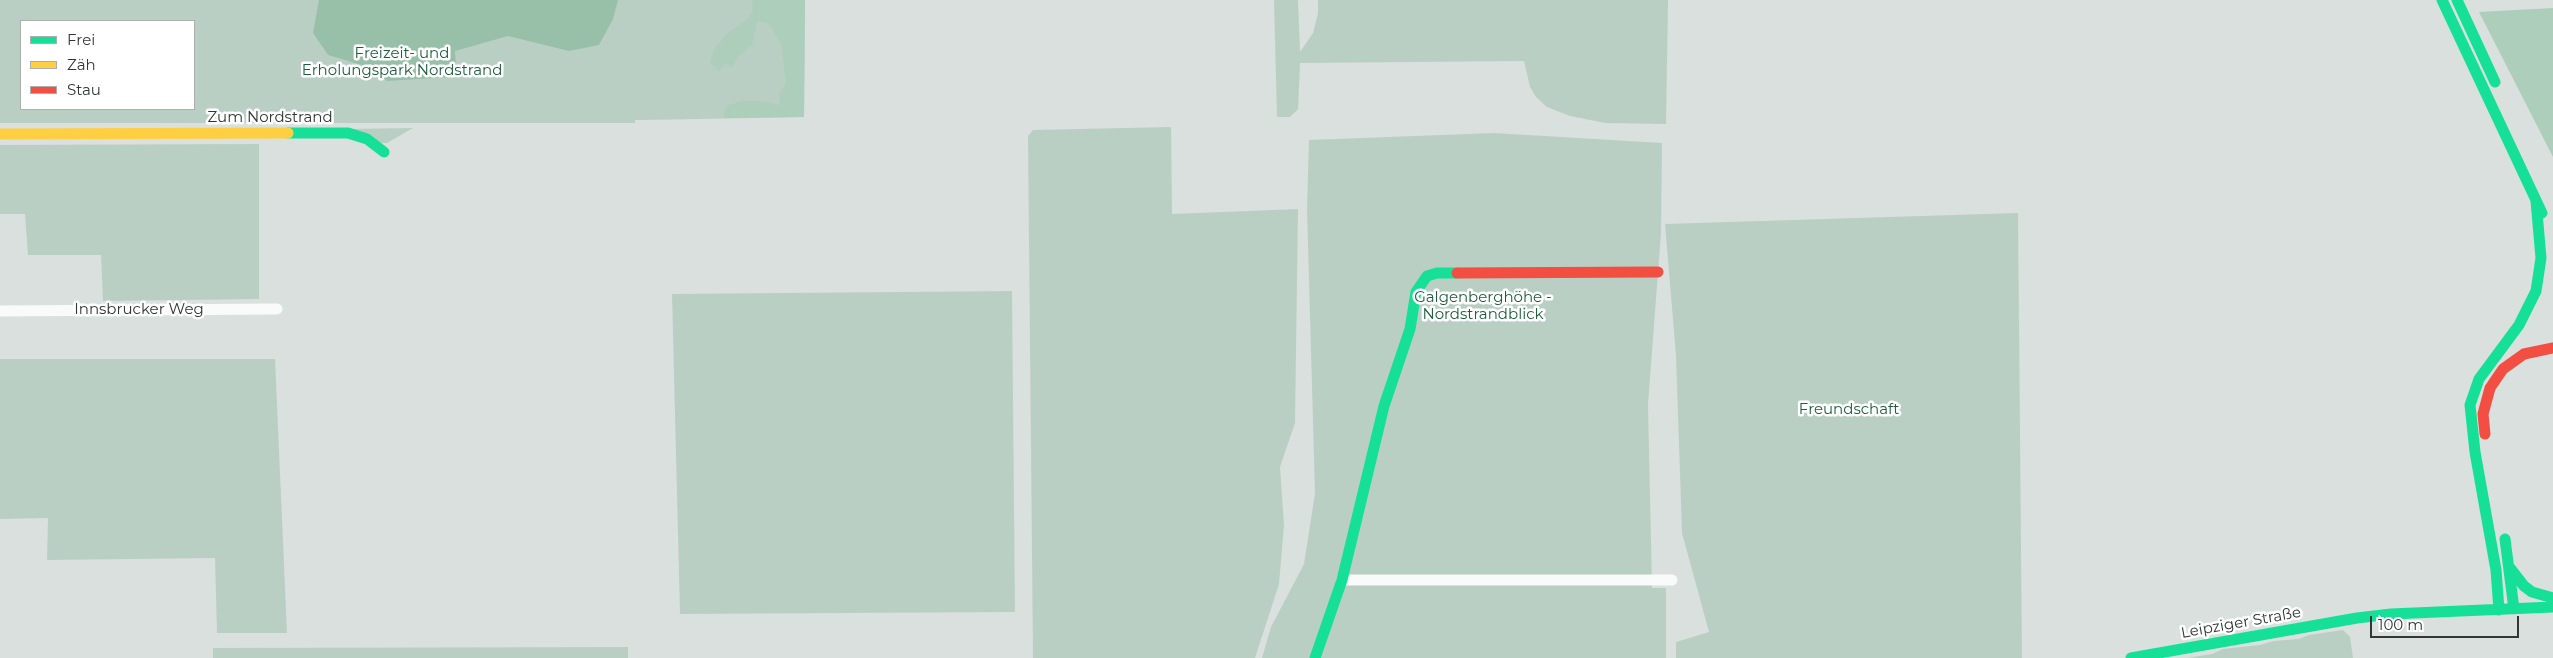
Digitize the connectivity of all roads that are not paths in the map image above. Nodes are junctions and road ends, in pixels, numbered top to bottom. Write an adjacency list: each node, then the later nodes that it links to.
1 (2442, 0): 6 (main road)
2 (2457, 0): 3 (main road)
3 (2499, 90)
4 (0, 134): 5 (main road, Zum Nordstrand)
5 (384, 152)
6 (2536, 201): 7 (main road); 20 (main road)
7 (2549, 226)
8 (1658, 272): 15 (main road)
9 (277, 310): 10 (street, Innsbrucker Weg)
10 (0, 311)
11 (2553, 348): 12 (main road)
12 (2488, 449)
13 (2503, 532): 14 (main road)
14 (2510, 568): 17 (main road); 19 (main road)
15 (1342, 580): 16 (street); 21 (main road)
16 (1672, 580)
17 (2553, 598)
18 (2553, 607): 19 (main road, Leipziger Straße)
19 (2514, 609): 20 (main road, Leipziger Straße)
20 (2499, 610): 22 (main road, Leipziger Straße)
21 (1314, 658)
22 (2131, 658)

